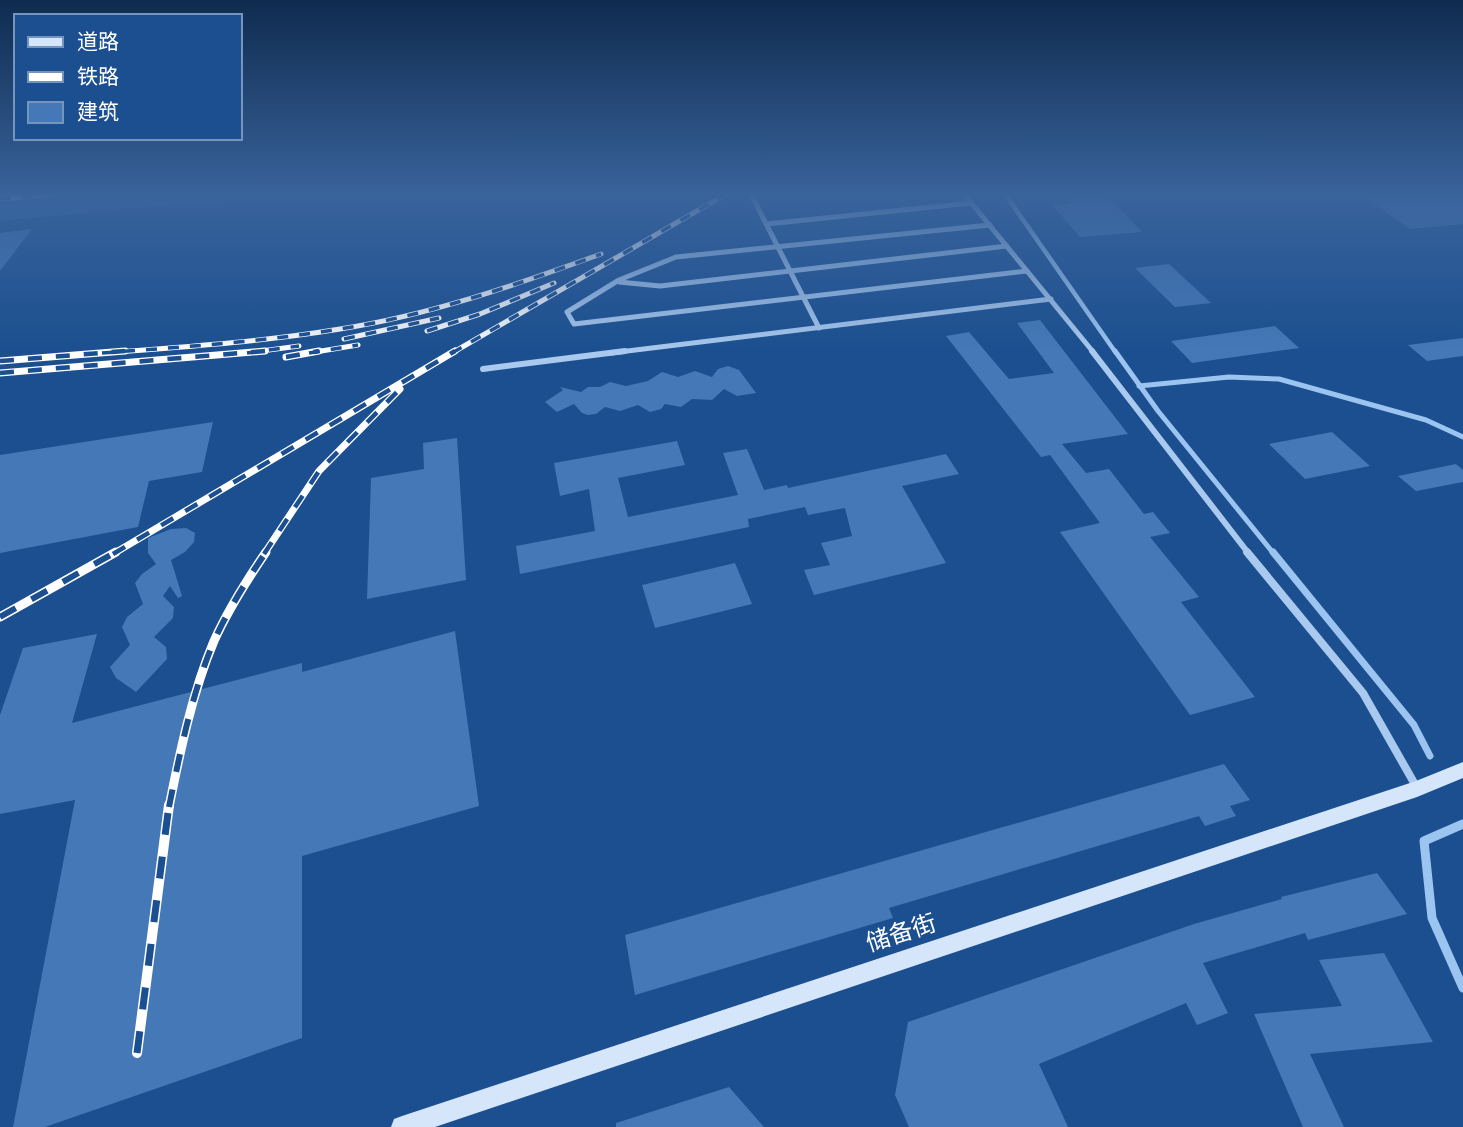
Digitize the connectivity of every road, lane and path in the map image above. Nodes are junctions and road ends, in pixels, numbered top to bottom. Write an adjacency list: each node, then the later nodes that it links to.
1 (1007, 246): 6 (street)
2 (778, 247): 3 (street); 5 (street); 7 (street)
3 (782, 247)
4 (1002, 247): 5 (street)
5 (790, 271): 7 (street); 8 (street)
6 (1027, 271): 8 (street); 9 (street)
7 (619, 282): 8 (street)
8 (803, 296): 10 (street)
9 (1051, 299): 10 (street); 13 (street)
10 (819, 328): 11 (street)
11 (483, 369)
12 (1463, 771): 13 (street, 储备街)
13 (1417, 789): 14 (street, 储备街)
14 (402, 1127)

